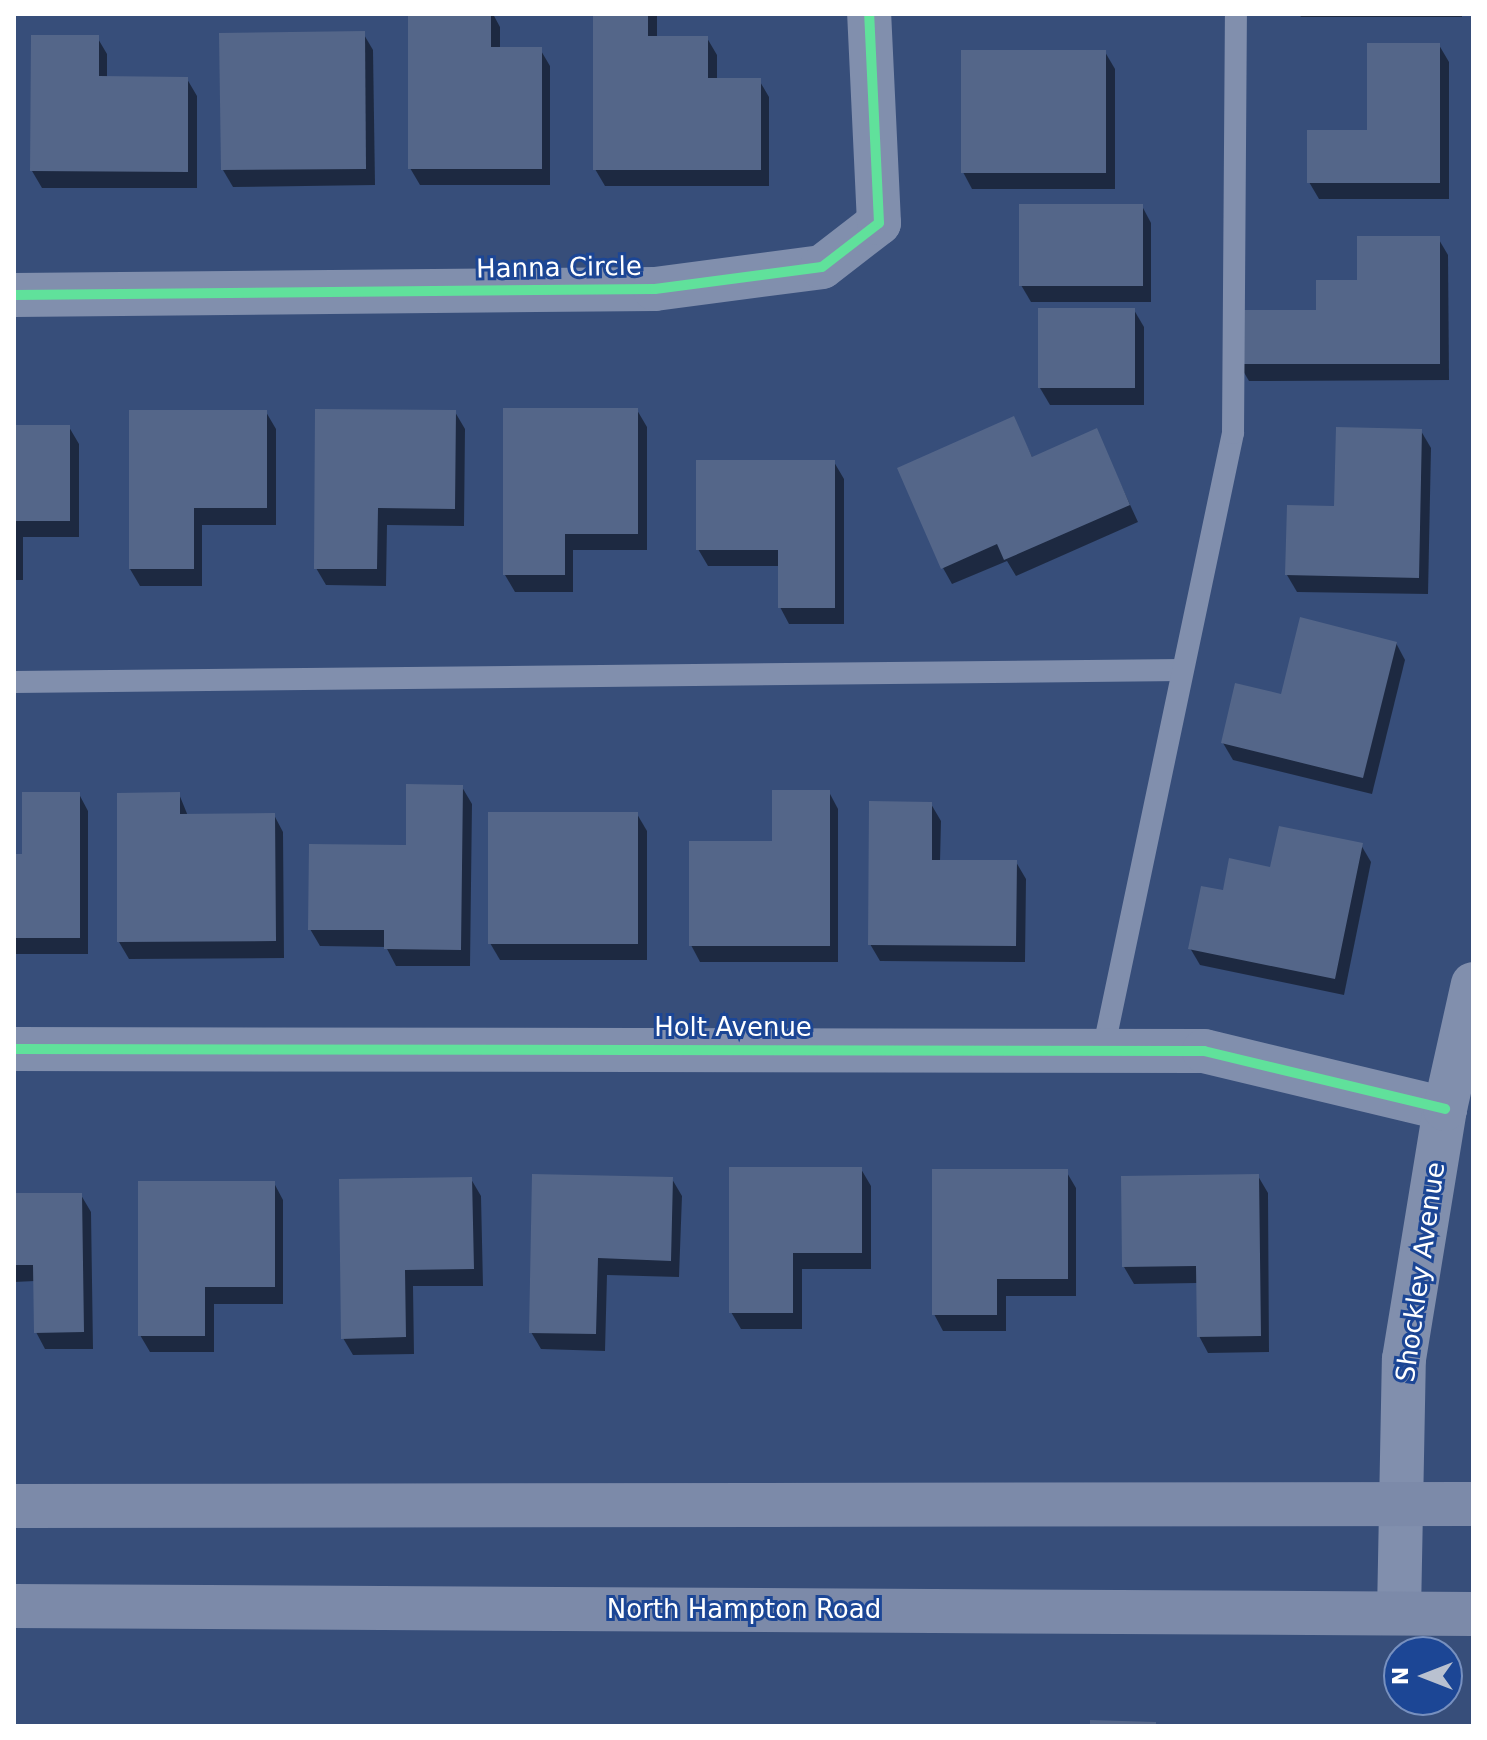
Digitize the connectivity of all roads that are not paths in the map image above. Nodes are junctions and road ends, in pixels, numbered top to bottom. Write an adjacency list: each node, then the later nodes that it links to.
1 (869, 14): 3 (street, Hanna Circle)
2 (1236, 14): 4 (lane)
3 (14, 295)
4 (1182, 670): 5 (lane); 8 (lane)
5 (14, 682)
6 (1473, 984): 9 (street, Shockley Avenue)
7 (14, 1049): 8 (street, Holt Avenue)
8 (1103, 1051): 9 (street, Holt Avenue)
9 (1445, 1109): 10 (street, Shockley Avenue)
10 (1401, 1504): 11 (main road); 12 (main road); 14 (street, Shockley Avenue)
11 (1473, 1504)
12 (14, 1506)
13 (14, 1606): 14 (main road, North Hampton Road)
14 (1399, 1613): 15 (main road, North Hampton Road)
15 (1473, 1614)

